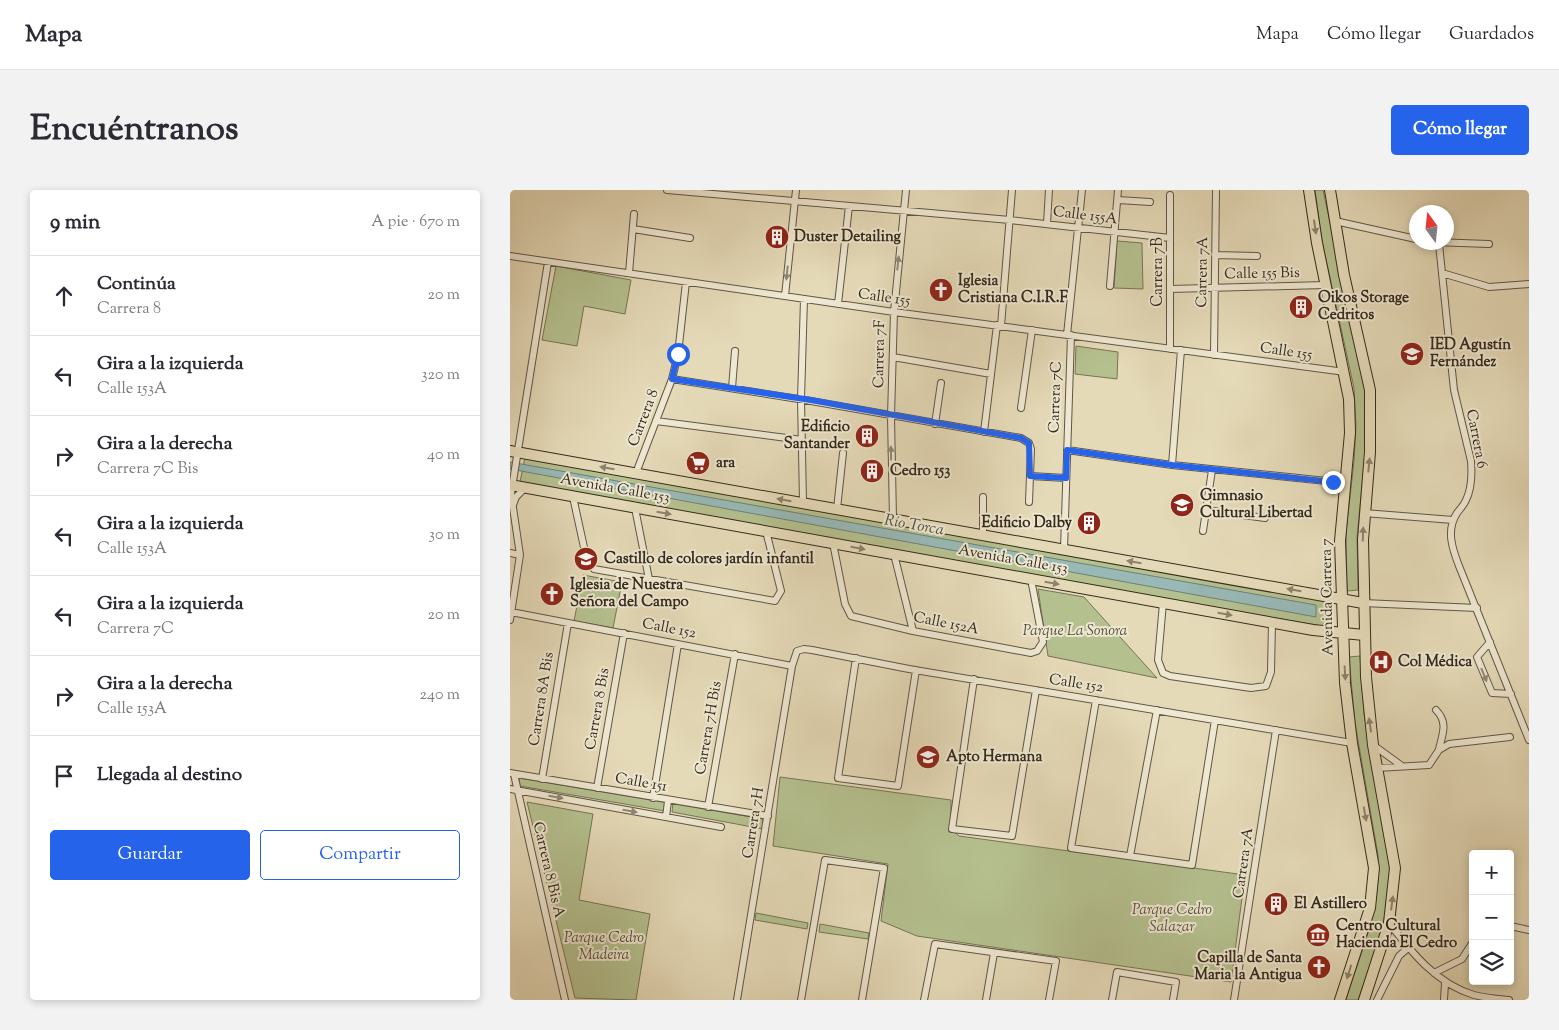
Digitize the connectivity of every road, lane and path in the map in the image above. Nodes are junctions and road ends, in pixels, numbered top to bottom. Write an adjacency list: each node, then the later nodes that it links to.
1 (667, 190): 13 (street, Calle 155A)
2 (796, 190): 13 (street)
3 (906, 190): 16 (street, Carrera 7F)
4 (1012, 190): 18 (street)
5 (1050, 190): 20 (street)
6 (1082, 190): 21 (street, Carrera 7C)
7 (1118, 190): 12 (street)
8 (1216, 190): 31 (street, Carrera 7A)
9 (1309, 190): 38 (main road, Avenida Carrera 7, one-way to 38)
10 (1330, 190): 19 (main road)
11 (1170, 196): 26 (street, Carrera 7B)
12 (1118, 200): 14 (street); 23 (street)
13 (795, 201): 15 (street, Calle 155A); 42 (street, one-way to 42)
14 (1150, 202)
15 (849, 206): 16 (street, Calle 155A); 44 (street)
16 (903, 210): 18 (street, Calle 155A); 45 (street, Carrera 7F, one-way to 16)
17 (634, 214): 22 (street)
18 (1010, 220): 20 (street, Calle 155A); 46 (street)
19 (1335, 221): 24 (street); 85 (main road, one-way to 19)
20 (1047, 224): 21 (street, Calle 155A)
21 (1079, 227): 23 (street, Calle 155A); 48 (street, Carrera 7C)
22 (633, 229): 25 (street); 35 (street)
23 (1115, 233): 26 (street, Calle 155A); 39 (street)
24 (1409, 237)
25 (690, 238)
26 (1170, 238): 41 (street, Carrera 7B)
27 (1454, 243): 28 (street)
28 (1489, 244)
29 (1437, 250): 34 (street, Carrera 6)
30 (510, 256): 33 (street, Calle 155)
31 (1216, 256): 32 (street); 40 (street, Carrera 7A)
32 (1258, 256)
33 (548, 262): 35 (street, Calle 155); 68 (street)
34 (1442, 273): 37 (street); 88 (street, Carrera 6)
35 (628, 274): 36 (street, Calle 155)
36 (686, 282): 42 (street, Calle 155); 56 (street, Carrera 8)
37 (1529, 284)
38 (1326, 285): 40 (street, Calle 155 Bis); 54 (main road, Avenida Carrera 7)
39 (1110, 286)
40 (1215, 288): 41 (street, Calle 155 Bis); 52 (street, Carrera 7A)
41 (1170, 289): 49 (street, Carrera 7B)
42 (785, 296): 43 (street, Calle 155)
43 (804, 299): 44 (street, Calle 155); 59 (street)
44 (838, 304): 45 (street, Calle 155)
45 (894, 312): 46 (street, Calle 155); 53 (street, Carrera 7F)
46 (999, 326): 47 (street, Calle 155); 55 (street)
47 (1032, 330): 48 (street, Calle 155); 60 (street)
48 (1069, 335): 49 (street, Calle 155); 66 (street, Carrera 7C)
49 (1170, 349): 50 (street, Calle 155)
50 (1181, 350): 52 (street, Calle 155); 69 (street)
51 (735, 351): 58 (street)
52 (1214, 355): 54 (street, Calle 155)
53 (893, 357): 55 (street); 61 (street, Carrera 7F)
54 (1345, 372): 74 (main road, Avenida Carrera 7)
55 (991, 374): 64 (street)
56 (672, 379): 58 (street); 62 (street, Carrera 8)
57 (941, 383): 63 (street)
58 (732, 388): 59 (street)
59 (801, 399): 61 (street); 65 (street)
60 (1021, 408)
61 (891, 416): 63 (street); 87 (street, Carrera 7F, one-way to 61)
62 (656, 421): 65 (street); 71 (street, Carrera 8)
63 (935, 424): 64 (street)
64 (984, 432): 72 (street)
65 (802, 440): 80 (street)
66 (1067, 450): 69 (street); 73 (street, Carrera 7C)
67 (843, 453): 83 (street)
68 (515, 454): 71 (main road, Avenida Calle 153, one-way to 68); 75 (street)
69 (1172, 465): 70 (street)
70 (1212, 470): 74 (street); 84 (street)
71 (636, 473): 80 (main road, Avenida Calle 153, one-way to 71)
72 (1030, 476): 73 (street); 79 (street)
73 (1066, 478): 93 (street, Carrera 7C)
74 (1346, 483): 99 (main road, Avenida Carrera 7)
75 (511, 486): 76 (main road, Avenida Calle 153); 81 (street)
76 (525, 488): 77 (main road, Avenida Calle 153); 81 (street)
77 (572, 497): 82 (main road, Avenida Calle 153); 97 (street)
78 (983, 497): 91 (street)
79 (1028, 502)
80 (803, 503): 83 (main road, Avenida Calle 153)
81 (512, 508): 96 (street)
82 (635, 508): 89 (main road, Avenida Calle 153, one-way to 89); 97 (street)
83 (837, 509): 87 (main road, Avenida Calle 153)
84 (1206, 510): 86 (street); 90 (street)
85 (1364, 513): 88 (street); 101 (main road, one-way to 85)
86 (1264, 518)
87 (893, 519): 91 (main road, Avenida Calle 153)
88 (1453, 520): 102 (street)
89 (766, 531): 92 (main road, Avenida Calle 153); 97 (street)
90 (1203, 532)
91 (983, 535): 93 (main road, Avenida Calle 153)
92 (833, 543): 95 (main road, Avenida Calle 153, one-way to 95); 107 (street, Calle 152A)
93 (1064, 549): 99 (main road, Avenida Calle 153, one-way to 93)
94 (510, 553): 96 (street)
95 (894, 554): 98 (main road, Avenida Calle 153); 107 (street)
96 (520, 555): 103 (street)
97 (649, 579)
98 (1031, 579): 100 (main road, Avenida Calle 153, one-way to 100); 107 (street, Calle 152A)
99 (1342, 599): 101 (main road, Avenida Calle 153); 108 (main road, Avenida Carrera 7)
100 (1163, 603): 105 (main road, Avenida Calle 153, one-way to 105); 105 (street)
101 (1364, 603): 102 (street); 110 (main road)
102 (1477, 608): 111 (street)
103 (511, 612): 104 (street); 106 (street, Calle 152)
104 (510, 620)
105 (1272, 622): 108 (main road, Avenida Calle 153)
106 (568, 623): 109 (street, Calle 152); 134 (street, Carrera 8A Bis)
107 (913, 631)
108 (1343, 633): 110 (main road, Avenida Calle 153); 128 (main road, Avenida Carrera 7, one-way to 128)
109 (624, 634): 112 (street, Calle 152); 135 (street, Carrera 8 Bis)
110 (1364, 635): 129 (main road, one-way to 110)
111 (1490, 642): 120 (street); 120 (street, one-way to 120)
112 (678, 644): 114 (street, Calle 152); 138 (street)
113 (797, 651): 115 (street, Calle 152); 116 (street, Carrera 7H)
114 (735, 654): 116 (street, Calle 152); 140 (street, Carrera 7H Bis)
115 (856, 658): 117 (street, Calle 152); 117 (street)
116 (792, 666): 141 (street, Carrera 7H)
117 (916, 670): 118 (street, Calle 152)
118 (974, 679): 119 (street, Calle 152); 119 (street)
119 (1036, 690): 121 (street, Calle 152)
120 (1512, 694): 127 (street)
121 (1096, 700): 122 (street, Calle 152); 144 (street)
122 (1157, 710): 124 (street, Calle 152); 144 (street)
123 (1436, 710): 130 (street)
124 (1215, 720): 125 (street, Calle 152); 144 (street)
125 (1276, 730): 128 (street, Calle 152); 162 (street, Carrera 7A)
126 (1510, 737): 130 (street)
127 (1529, 740)
128 (1352, 743): 163 (main road, Avenida Carrera 7, one-way to 163)
129 (1373, 745): 131 (street); 132 (main road)
130 (1439, 750): 131 (street)
131 (1402, 766): 132 (street)
132 (1378, 768): 145 (main road, one-way to 132)
133 (512, 773): 134 (street, Calle 151); 137 (street, Carrera 8 Bis A)
134 (542, 778): 135 (street, Calle 151)
135 (597, 788): 138 (street, Calle 151)
136 (510, 789): 137 (street, Calle 151)
137 (518, 790): 142 (street, Calle 151, one-way to 142); 153 (street, Carrera 8 Bis A)
138 (653, 798): 139 (street, Calle 151)
139 (668, 800): 140 (street, Calle 151); 142 (street)
140 (708, 807): 141 (street, Calle 151)
141 (768, 816): 154 (street, Carrera 7H)
142 (666, 817): 143 (street, Calle 151)
143 (721, 827)
144 (1130, 856)
145 (1389, 923): 148 (street); 164 (main road)
146 (1514, 927): 147 (street)
147 (1529, 930)
148 (1408, 948): 151 (street); 165 (street)
149 (1469, 948): 151 (street)
150 (994, 953): 157 (street); 158 (street); 159 (street)
151 (1434, 973): 152 (street)
152 (1445, 983): 166 (street); 167 (street)
153 (565, 1000)
154 (737, 1000)
155 (801, 1000): 156 (street)
156 (862, 1000)
157 (924, 1000)
158 (986, 1000)
159 (1049, 1000)
160 (1112, 1000): 161 (street)
161 (1172, 1000)
162 (1234, 1000)
163 (1340, 1000)
164 (1364, 1000)
165 (1377, 1000)
166 (1444, 1000)
167 (1509, 1000)

